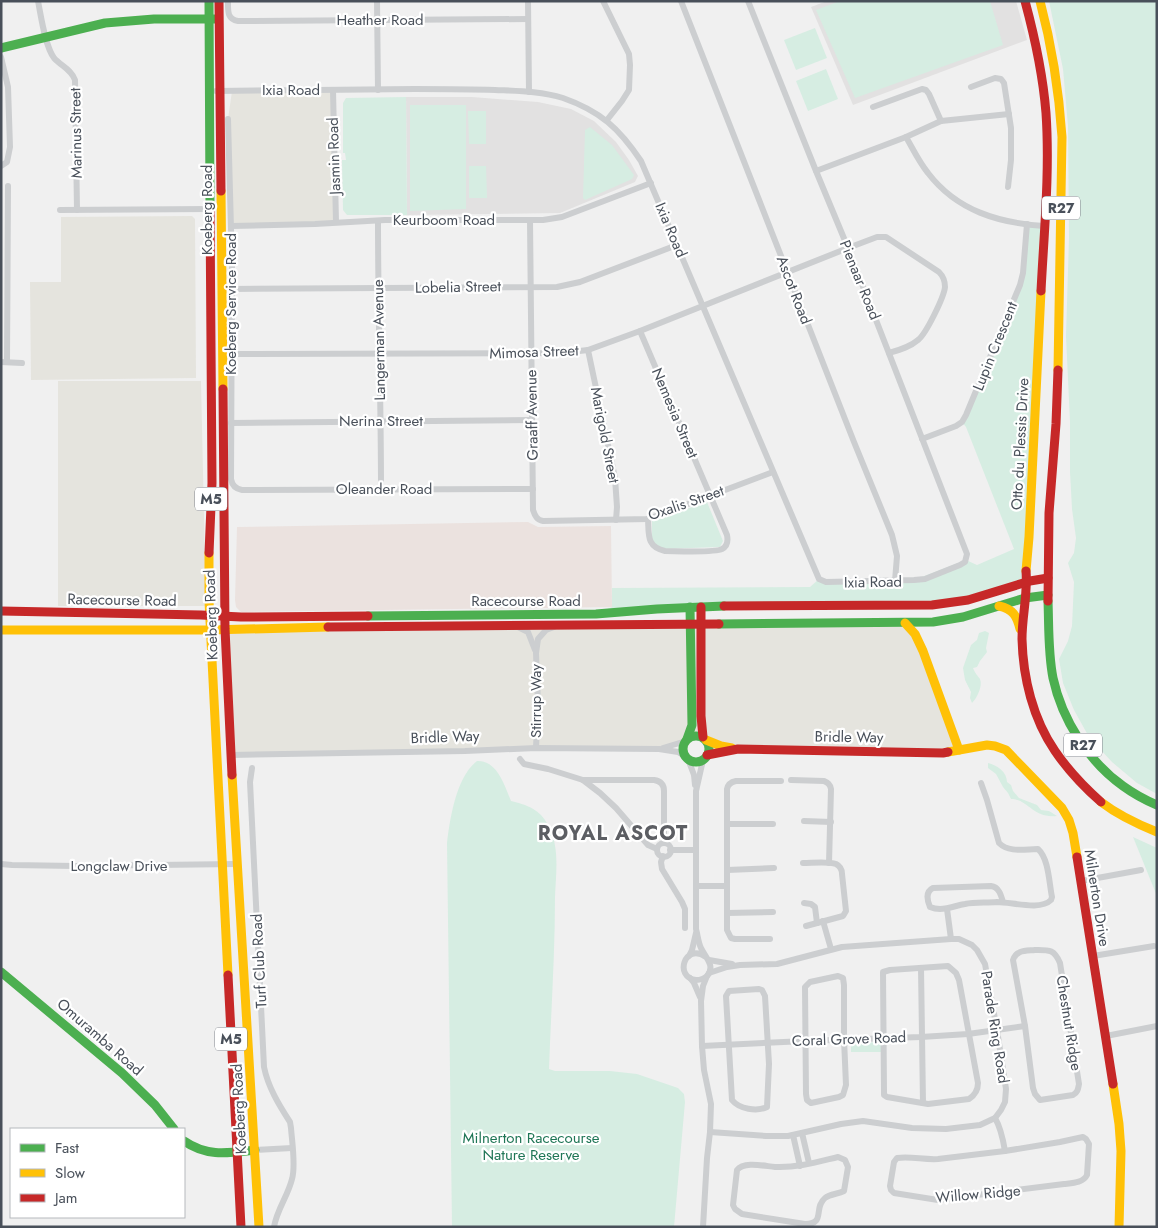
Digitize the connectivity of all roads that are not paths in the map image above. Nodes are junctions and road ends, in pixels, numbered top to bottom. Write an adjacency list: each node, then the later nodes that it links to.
1 (38, 1): 16 (street, Marinus Street)
2 (209, 1): 13 (main road, Koeberg Road / M5)
3 (219, 1): 14 (main road, Koeberg Road / M5)
4 (228, 1): 15 (street, Heather Road)
5 (377, 1): 15 (street)
6 (528, 1): 12 (street)
7 (603, 1): 28 (street)
8 (681, 1): 49 (street, Ascot Road)
9 (748, 1): 32 (street, Pienaar Road)
10 (1025, 1): 45 (main road, Otto du Plessis Drive / R27)
11 (1040, 1): 77 (main road, R27)
12 (528, 19): 15 (street, Heather Road); 24 (street)
13 (209, 21): 14 (main road); 16 (main road); 22 (main road, Koeberg Road / M5)
14 (219, 21): 23 (main road, Koeberg Road / M5)
15 (377, 21): 21 (street)
16 (46, 38): 17 (main road); 38 (street, Marinus Street)
17 (1, 48)
18 (1, 56): 31 (street)
19 (971, 87): 26 (street)
20 (332, 90): 21 (street, Ixia Road); 23 (street, Ixia Road); 41 (street, Jasmin Road)
21 (378, 90): 24 (street, Ixia Road)
22 (209, 91): 23 (street, Ixia Road); 36 (main road, Koeberg Road / M5)
23 (220, 91): 87 (main road, Koeberg Road / M5)
24 (529, 92): 28 (street, Ixia Road)
25 (873, 107): 29 (street)
26 (1009, 114): 29 (street); 35 (street)
27 (228, 119): 44 (street, Koeberg Service Road)
28 (607, 120): 33 (street, Ixia Road)
29 (941, 121): 30 (street)
30 (906, 137): 32 (street); 43 (street)
31 (4, 164)
32 (816, 171): 47 (street, Pienaar Road)
33 (651, 183): 39 (street, Keurboom Road); 46 (street, Ixia Road)
34 (8, 186): 42 (street)
35 (1008, 187)
36 (210, 209): 38 (street); 86 (main road, Koeberg Road / M5)
37 (60, 210): 38 (street)
38 (77, 210)
39 (530, 220): 40 (street, Keurboom Road); 50 (street, Graaff Avenue)
40 (378, 221): 41 (street, Keurboom Road); 51 (street, Langerman Avenue)
41 (336, 222): 44 (street, Keurboom Road)
42 (4, 224): 48 (street)
43 (1026, 224): 45 (street); 67 (street, Lupin Crescent)
44 (231, 226): 52 (street, Koeberg Service Road)
45 (1044, 226): 79 (main road, Otto du Plessis Drive / R27)
46 (677, 245): 50 (street, Lobelia Street); 54 (street, Ixia Road)
47 (848, 248): 49 (street, Mimosa Street); 61 (street, Pienaar Road); 61 (street, Mimosa Street)
48 (4, 259): 53 (street)
49 (787, 272): 54 (street, Mimosa Street); 78 (street, Ascot Road)
50 (531, 286): 51 (street, Lobelia Street); 58 (street, Graaff Avenue)
51 (378, 288): 52 (street, Lobelia Street); 60 (street, Langerman Avenue)
52 (231, 289): 59 (street, Koeberg Service Road)
53 (4, 293): 55 (street)
54 (702, 306): 56 (street, Mimosa Street); 68 (street, Ixia Road)
55 (4, 327): 62 (street)
56 (640, 330): 57 (street, Mimosa Street); 72 (street, Nemesia Street)
57 (588, 350): 58 (street, Mimosa Street); 75 (street, Marigold Street)
58 (531, 353): 60 (street, Mimosa Street); 64 (street, Graaff Avenue)
59 (231, 354): 60 (street, Mimosa Street); 66 (street, Koeberg Service Road)
60 (380, 354): 65 (street, Langerman Avenue)
61 (889, 354): 67 (street, Pienaar Road)
62 (4, 362): 63 (street)
63 (22, 363)
64 (532, 420): 65 (street, Nerina Street); 71 (street, Graaff Avenue)
65 (381, 421): 66 (street, Nerina Street); 70 (street, Langerman Avenue)
66 (231, 423): 69 (street, Koeberg Service Road)
67 (922, 439): 76 (street, Pienaar Road)
68 (773, 472): 72 (street, Oxalis Street); 78 (street, Ixia Road)
69 (236, 488): 70 (street, Oleander Road)
70 (381, 488): 71 (street, Oleander Road)
71 (533, 489): 73 (street, Graaff Avenue)
72 (710, 496): 74 (street, Oxalis Street); 74 (street, Nemesia Street)
73 (537, 518): 75 (street, Oxalis Street)
74 (648, 519): 75 (street, Oxalis Street)
75 (616, 520)
76 (966, 560): 78 (street, Ixia Road)
77 (1048, 578): 79 (main road, Racecourse Road); 80 (main road, R27)
78 (896, 581)
79 (1027, 582): 81 (main road, Otto du Plessis Drive / R27); 84 (main road, Racecourse Road)
80 (1048, 596): 81 (main road, Racecourse Road); 118 (main road, R27)
81 (1025, 598): 82 (main road, Racecourse Road); 97 (main road, Otto du Plessis Drive / R27)
82 (999, 606): 88 (main road, Racecourse Road); 97 (main road)
83 (690, 607): 84 (main road, Racecourse Road); 87 (main road, Racecourse Road); 90 (main road)
84 (701, 607): 91 (main road)
85 (1, 611): 86 (main road, Racecourse Road)
86 (210, 616): 87 (main road, Racecourse Road); 96 (main road, Koeberg Road / M5)
87 (224, 616): 94 (main road, Koeberg Road / M5)
88 (933, 622): 89 (main road, Racecourse Road); 98 (main road)
89 (905, 623): 91 (main road, Racecourse Road); 98 (main road)
90 (690, 624): 91 (main road, Racecourse Road); 93 (main road, Racecourse Road); 101 (main road)
91 (700, 624): 100 (main road)
92 (518, 626): 93 (main road, Racecourse Road); 94 (main road, Racecourse Road); 99 (street, Stirrup Way)
93 (555, 626): 99 (street, Stirrup Way)
94 (225, 629): 96 (main road, Racecourse Road); 106 (main road, Koeberg Road / M5)
95 (1, 630): 96 (main road, Racecourse Road)
96 (210, 630): 133 (main road, Koeberg Road / M5)
97 (1022, 638): 123 (main road, Otto du Plessis Drive / R27)
98 (923, 651): 105 (main road)
99 (536, 653): 102 (street, Stirrup Way)
100 (704, 738): 101 (main road); 104 (main road, Bridle Way); 108 (main road)
101 (686, 740): 103 (street, Bridle Way); 107 (main road)
102 (536, 748): 103 (street, Bridle Way); 106 (street, Bridle Way)
103 (659, 749): 107 (street, Bridle Way)
104 (738, 749): 105 (main road, Bridle Way); 108 (main road, Bridle Way)
105 (959, 750): 137 (main road, Milnerton Drive)
106 (231, 755): 132 (main road, Koeberg Road / M5)
107 (687, 758): 108 (main road); 116 (street)
108 (705, 758): 116 (street)
109 (520, 759): 111 (street)
110 (252, 768): 181 (street, Turf Club Road)
111 (582, 780): 112 (street); 117 (street)
112 (600, 780): 117 (street); 124 (street)
113 (791, 780): 120 (street)
114 (781, 781): 121 (street)
115 (981, 783): 140 (street)
116 (696, 791): 127 (street)
117 (600, 793): 125 (street)
118 (1157, 805)
119 (804, 821): 120 (street)
120 (830, 822): 130 (street)
121 (727, 824): 122 (street); 135 (street)
122 (773, 824)
123 (1157, 832)
124 (664, 843): 125 (street); 126 (street)
125 (657, 849): 128 (street)
126 (670, 850): 127 (street); 128 (street)
127 (696, 850): 138 (street)
128 (663, 856): 147 (street)
129 (803, 863): 130 (street)
130 (829, 863): 145 (street)
131 (1, 864): 133 (street, Longclaw Drive)
132 (237, 864): 133 (street, Longclaw Drive); 182 (main road, Koeberg Road / M5)
133 (222, 865): 184 (main road, Koeberg Road / M5)
134 (774, 868): 135 (street)
135 (727, 870): 139 (street)
136 (1142, 870): 137 (street)
137 (1081, 881): 154 (main road, Milnerton Drive)
138 (696, 886): 139 (street); 148 (street)
139 (726, 886): 144 (street)
140 (1003, 902): 142 (street); 142 (street)
141 (804, 903): 145 (street)
142 (947, 909): 150 (street)
143 (773, 912): 144 (street)
144 (727, 913): 149 (street)
145 (820, 922): 146 (street); 152 (street)
146 (806, 926)
147 (685, 928)
148 (696, 929): 153 (street); 155 (street)
149 (770, 939)
150 (951, 939): 152 (street, Parade Ring Road); 164 (street, Parade Ring Road)
151 (1154, 946): 154 (street)
152 (831, 949): 156 (street, Parade Ring Road)
153 (689, 956): 155 (street); 160 (street)
154 (1093, 956): 166 (main road, Milnerton Drive)
155 (708, 958): 156 (street, Parade Ring Road); 159 (street)
156 (740, 965): 159 (street, Parade Ring Road)
157 (921, 968): 165 (street); 167 (street); 168 (street)
158 (1, 972): 176 (main road, Omuramba Road)
159 (708, 974): 160 (street); 161 (street)
160 (690, 978): 161 (street)
161 (701, 1001): 173 (street)
162 (1025, 1026): 162 (street, Chestnut Ridge); 164 (street)
163 (1157, 1026): 166 (street)
164 (997, 1030): 165 (street, Coral Grove Road); 175 (street, Parade Ring Road)
165 (968, 1034): 167 (street, Coral Grove Road); 174 (street)
166 (1106, 1036): 191 (main road, Milnerton Drive)
167 (921, 1037): 168 (street, Coral Grove Road); 174 (street)
168 (883, 1038): 169 (street, Coral Grove Road); 174 (street)
169 (844, 1039): 170 (street, Coral Grove Road); 170 (street); 170 (street)
170 (805, 1041): 171 (street, Coral Grove Road)
171 (767, 1043): 172 (street, Coral Grove Road); 172 (street); 172 (street)
172 (728, 1044): 173 (street, Coral Grove Road)
173 (702, 1046): 177 (street)
174 (923, 1103)
175 (995, 1118): 178 (street); 183 (street)
176 (173, 1128)
177 (710, 1132): 179 (street); 190 (street)
178 (802, 1133): 179 (street); 185 (street)
179 (793, 1135): 186 (street)
180 (185, 1142): 184 (main road)
181 (292, 1148): 182 (street); 189 (street, Turf Club Road)
182 (255, 1150): 184 (main road); 188 (main road, Koeberg Road / M5)
183 (1005, 1151): 183 (street, Willow Ridge)
184 (237, 1152): 187 (main road, Koeberg Road / M5)
185 (809, 1164): 186 (street); 186 (street)
186 (800, 1166)
187 (242, 1227)
188 (259, 1227)
189 (274, 1227)
190 (703, 1227)
191 (1119, 1227)

